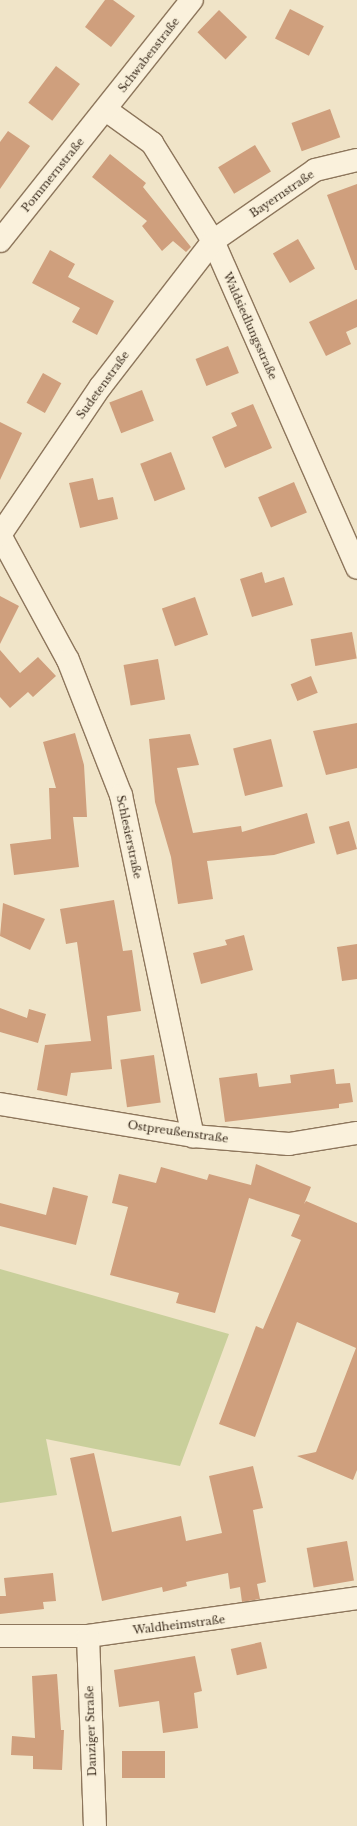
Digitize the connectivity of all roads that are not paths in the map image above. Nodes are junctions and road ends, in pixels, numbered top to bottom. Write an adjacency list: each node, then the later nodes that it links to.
1 (192, 0): 2 (street, Schwabenstraße)
2 (106, 110): 4 (street, Pommernstraße); 5 (street, Waldsiedlungsstraße)
3 (357, 160): 5 (street, Bayernstraße)
4 (0, 241)
5 (213, 241): 6 (street, Sudetenstraße); 7 (street, Waldsiedlungsstraße)
6 (0, 535): 10 (street, Schlesierstraße)
7 (357, 568)
8 (0, 1104): 10 (street, Ostpreußenstraße)
9 (357, 1133): 10 (street, Ostpreußenstraße)
10 (193, 1136)
11 (357, 1598): 13 (street, Waldheimstraße)
12 (0, 1636): 13 (street, Waldheimstraße)
13 (88, 1636): 14 (street, Danziger Straße)
14 (95, 1826)

